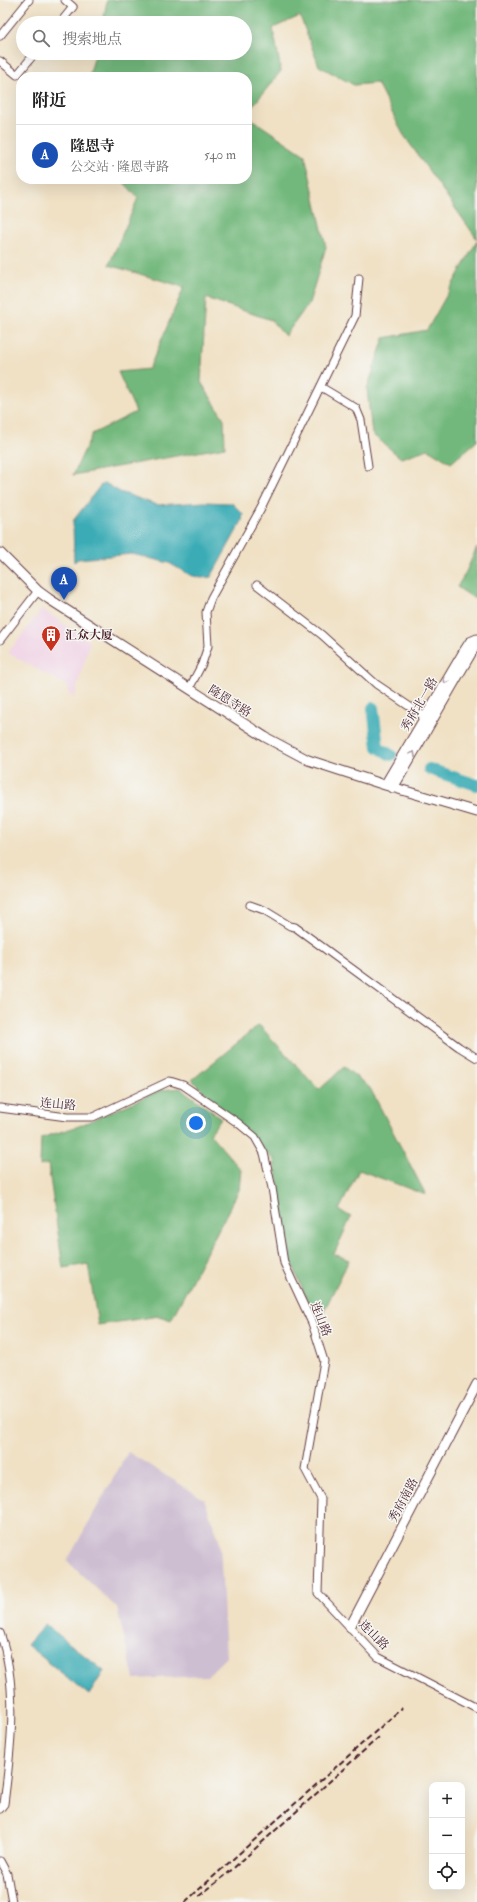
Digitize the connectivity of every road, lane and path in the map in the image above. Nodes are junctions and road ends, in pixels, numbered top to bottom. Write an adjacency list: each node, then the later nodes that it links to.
1 (29, 0): 4 (street)
2 (65, 0): 5 (street)
3 (16, 16): 6 (street)
4 (16, 16)
5 (66, 16)
6 (0, 36)
7 (29, 60): 9 (street)
8 (0, 61): 10 (street)
9 (19, 72)
10 (16, 73)
11 (359, 278): 12 (street)
12 (321, 387): 13 (street); 20 (street)
13 (368, 466)
14 (0, 553): 16 (street, 隆恩寺路)
15 (257, 585): 21 (street)
16 (38, 591): 18 (street); 20 (street, 隆恩寺路)
17 (477, 639): 21 (street, 秀府北一路, one-way to 21)
18 (0, 640)
19 (477, 643): 22 (street, 秀府北一路, one-way to 19)
20 (189, 689): 22 (street, 隆恩寺路)
21 (425, 718): 22 (street, 秀府北一路)
22 (389, 787): 23 (street, 隆恩寺路)
23 (477, 812)
24 (250, 905): 25 (street)
25 (477, 1058)
26 (0, 1108): 28 (street, 连山路)
27 (477, 1384): 28 (street, 秀府南路)
28 (350, 1627): 30 (street, 连山路)
29 (0, 1633): 31 (street)
30 (477, 1708)
31 (2, 1790): 32 (street)
32 (0, 1809)
33 (0, 1861): 34 (street)
34 (12, 1902)

